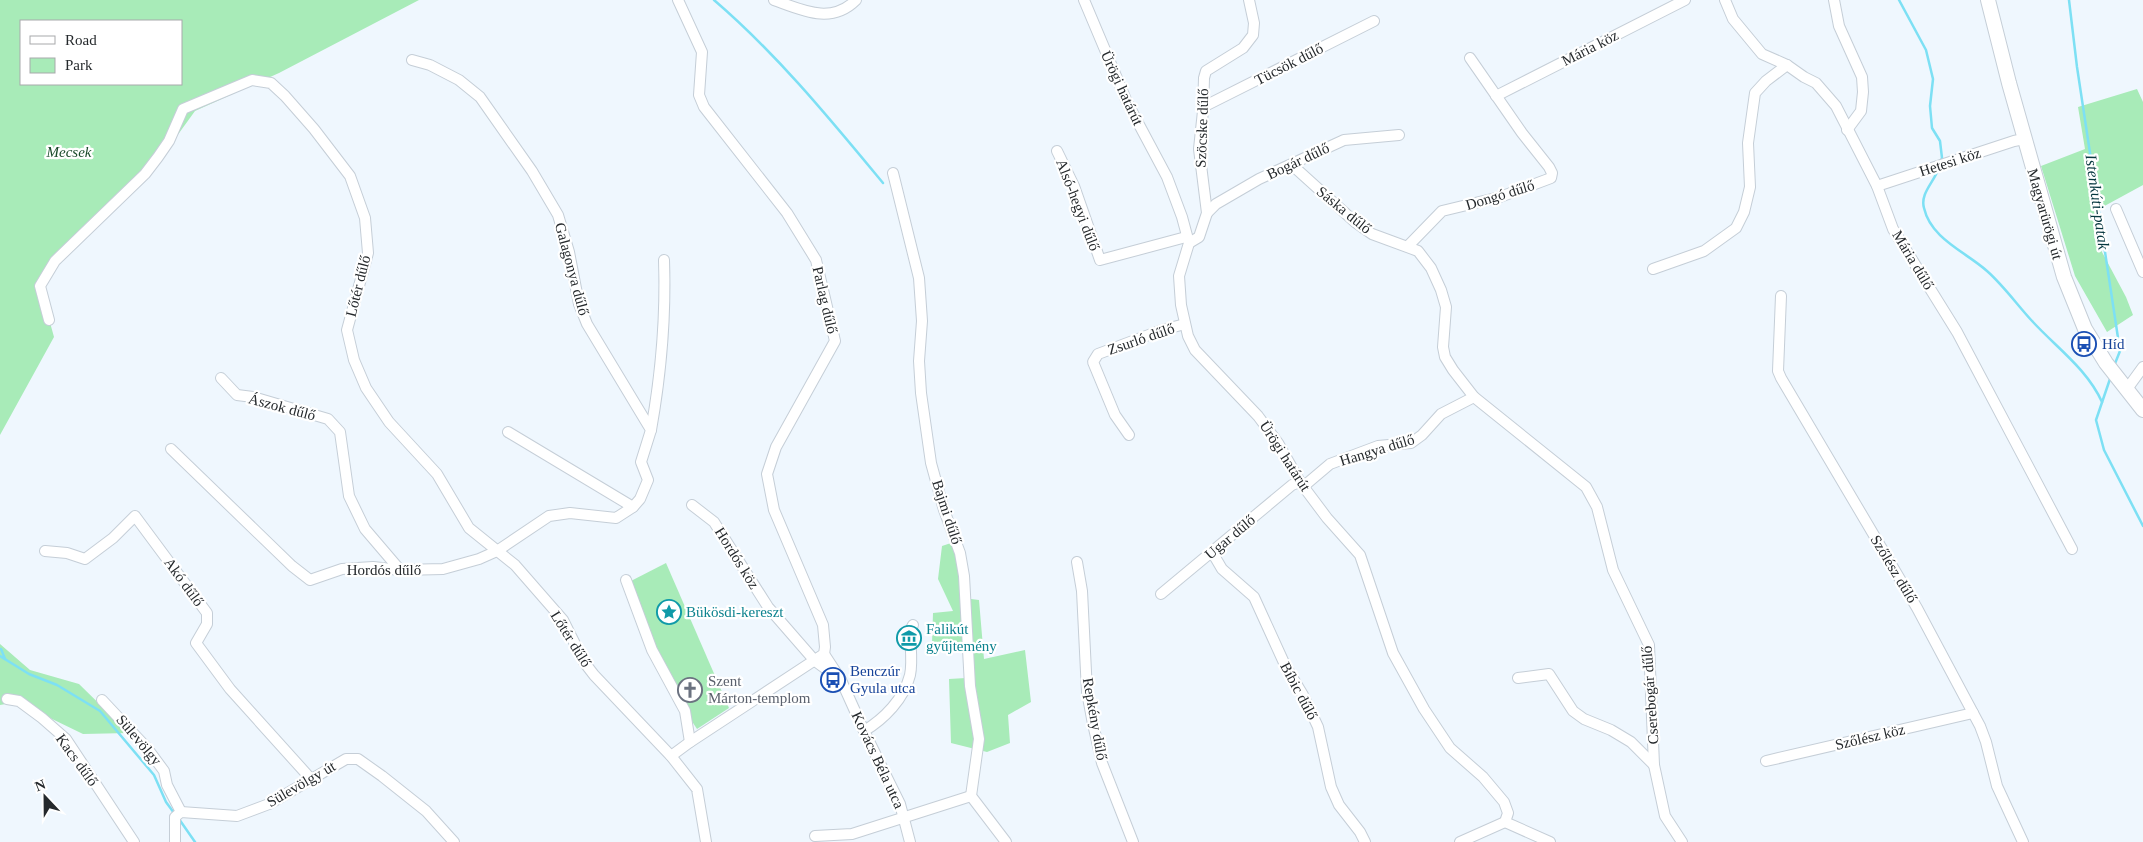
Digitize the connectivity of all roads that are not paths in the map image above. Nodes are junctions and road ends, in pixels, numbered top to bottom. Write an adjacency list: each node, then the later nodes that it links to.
1 (678, 0): 55 (street, Parlag dűlő)
2 (774, 0): 3 (street)
3 (856, 0)
4 (1084, 0): 26 (street, Ürögi határút)
5 (1248, 0): 16 (street, Szöcske dűlő)
6 (1685, 0): 15 (street, Mária köz)
7 (1718, 0): 10 (street)
8 (1834, 0): 17 (street)
9 (1988, 0): 19 (main road, Magyarürögi út)
10 (1727, 5): 14 (street, Mária dűlő)
11 (1374, 21): 16 (street, Tücsök dűlő)
12 (1470, 58): 15 (street, Dongó dűlő)
13 (412, 60): 39 (street, Galagonya dűlő)
14 (1787, 65): 17 (street, Mária dűlő); 29 (street)
15 (1496, 96): 27 (street, Dongó dűlő)
16 (1203, 107): 25 (street, Szöcske dűlő)
17 (1847, 130): 23 (street, Mária dűlő)
18 (1399, 135): 21 (street, Bogár dűlő)
19 (2024, 139): 23 (street, Hetesi köz); 36 (main road, Magyarürögi út)
20 (1057, 150): 26 (street, Alsó-hegyi dűlő)
21 (1292, 164): 25 (street, Bogár dűlő); 27 (street, Sáska dűlő)
22 (893, 172): 67 (street, Bajmi dűlő)
23 (1877, 186): 46 (street, Mária dűlő)
24 (2116, 209): 30 (street)
25 (1207, 213): 26 (street, Szöcske dűlő)
26 (1188, 240): 33 (street, Ürögi határút)
27 (1408, 246): 37 (street, Sáska dűlő)
28 (664, 260): 39 (street)
29 (1653, 269)
30 (2143, 272)
31 (1781, 296): 60 (street, Szőlész dűlő)
32 (50, 320): 47 (street, Lőtér dűlő)
33 (1185, 324): 41 (street, Zsurló dűlő); 43 (street, Ürögi határút)
34 (2143, 367): 36 (street)
35 (220, 378): 51 (street, Ászok dűlő)
36 (2126, 389): 38 (main road, Magyarürögi út)
37 (1474, 397): 43 (street, Hangya dűlő); 65 (street, Cserebogár dűlő)
38 (2143, 410)
39 (651, 430): 45 (street, Hordós dűlő)
40 (508, 432): 45 (street)
41 (1129, 435)
42 (171, 449): 51 (street, Hordós dűlő)
43 (1302, 484): 49 (street, Ugar dűlő); 70 (street, Ürögi határút)
44 (692, 505): 55 (street, Hordós köz)
45 (633, 507): 47 (street, Hordós dűlő)
46 (2072, 549)
47 (497, 550): 51 (street, Hordós dűlő); 63 (street, Lőtér dűlő)
48 (45, 551): 66 (street, Akó dűlő)
49 (1212, 552): 53 (street, Ugar dűlő); 80 (street, Bíbic dűlő)
50 (1077, 562): 79 (street, Repkény dűlő)
51 (400, 570)
52 (626, 580): 62 (street)
53 (1161, 594)
54 (913, 625): 61 (street)
55 (822, 654): 57 (street, Hordós köz); 62 (street)
56 (1518, 678): 65 (street)
57 (841, 680): 61 (street, Kovács Béla utca)
58 (7, 699): 73 (street, Kacs dűlő)
59 (102, 700): 68 (street, Sülevölgy)
60 (1973, 713): 64 (street, Szőlész köz); 84 (street, Szőlész dűlő)
61 (864, 731): 69 (street, Kovács Béla utca)
62 (690, 742): 63 (street)
63 (671, 756): 76 (street, Lőtér dűlő)
64 (1766, 761)
65 (1654, 765): 83 (street, Cserebogár dűlő)
66 (311, 778): 68 (street, Sülevölgy út); 75 (street, Sülevölgy út)
67 (971, 796): 69 (street); 78 (street)
68 (178, 814): 74 (street)
69 (904, 818): 72 (street); 77 (street, Kovács Béla utca)
70 (1505, 822): 81 (street); 82 (street)
71 (815, 836): 72 (street)
72 (852, 838)
73 (130, 841)
74 (176, 842)
75 (454, 842)
76 (706, 842)
77 (910, 842)
78 (1006, 842)
79 (1133, 842)
80 (1365, 842)
81 (1460, 842)
82 (1550, 842)
83 (1682, 842)
84 (2023, 842)

